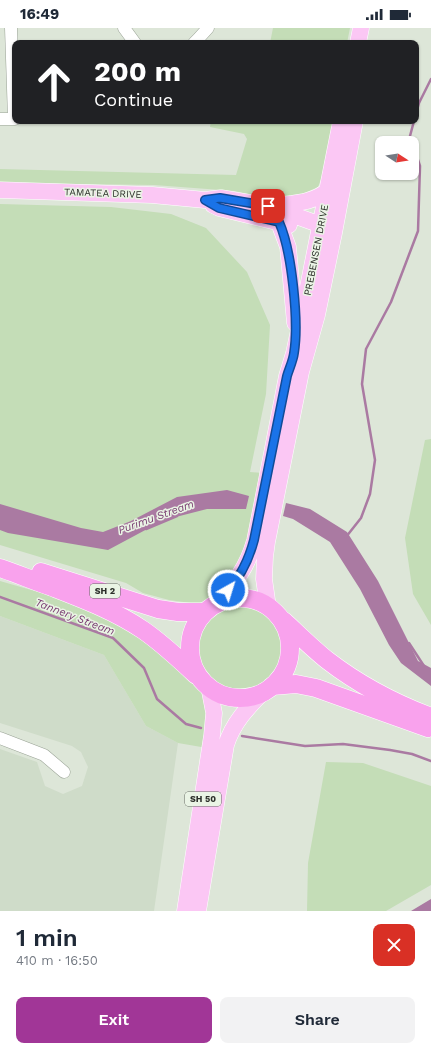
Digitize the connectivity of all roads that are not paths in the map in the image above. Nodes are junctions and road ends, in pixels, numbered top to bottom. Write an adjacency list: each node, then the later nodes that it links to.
1 (11, 28): 10 (street)
2 (124, 28): 6 (street)
3 (208, 28): 7 (street)
4 (361, 28): 8 (main road)
5 (370, 28): 9 (main road)
6 (133, 40)
7 (197, 40)
8 (359, 40)
9 (369, 40)
10 (12, 50)
11 (12, 118): 12 (street)
12 (0, 119)
13 (340, 124): 17 (main road, PREBENSEN DRIVE)
14 (348, 124): 21 (main road)
15 (354, 124): 23 (main road, PREBENSEN DRIVE)
16 (0, 190): 18 (main road, TAMATEA DRIVE)
17 (328, 190): 19 (main road); 21 (main road, PREBENSEN DRIVE)
18 (205, 200): 19 (main road, TAMATEA DRIVE); 20 (main road, TAMATEA DRIVE)
19 (268, 206): 21 (main road, TAMATEA DRIVE)
20 (279, 222): 21 (main road, TAMATEA DRIVE); 22 (main road)
21 (321, 227): 22 (main road, PREBENSEN DRIVE); 23 (main road)
22 (294, 353): 27 (main road, PREBENSEN DRIVE)
23 (301, 372): 26 (main road, PREBENSEN DRIVE)
24 (0, 557): 27 (highway, SH 2)
25 (0, 568): 29 (highway, SH 2)
26 (268, 607): 27 (highway, SH 2); 28 (highway, SH 2)
27 (210, 608): 29 (highway)
28 (282, 619): 30 (highway, SH 50); 31 (highway, SH 2)
29 (203, 682): 30 (highway, SH 2); 35 (main road, SH 50)
30 (267, 689): 32 (highway, SH 2); 36 (main road, SH 50)
31 (431, 717)
32 (431, 729)
33 (0, 738): 34 (street)
34 (64, 772)
35 (185, 911)
36 (198, 911)

